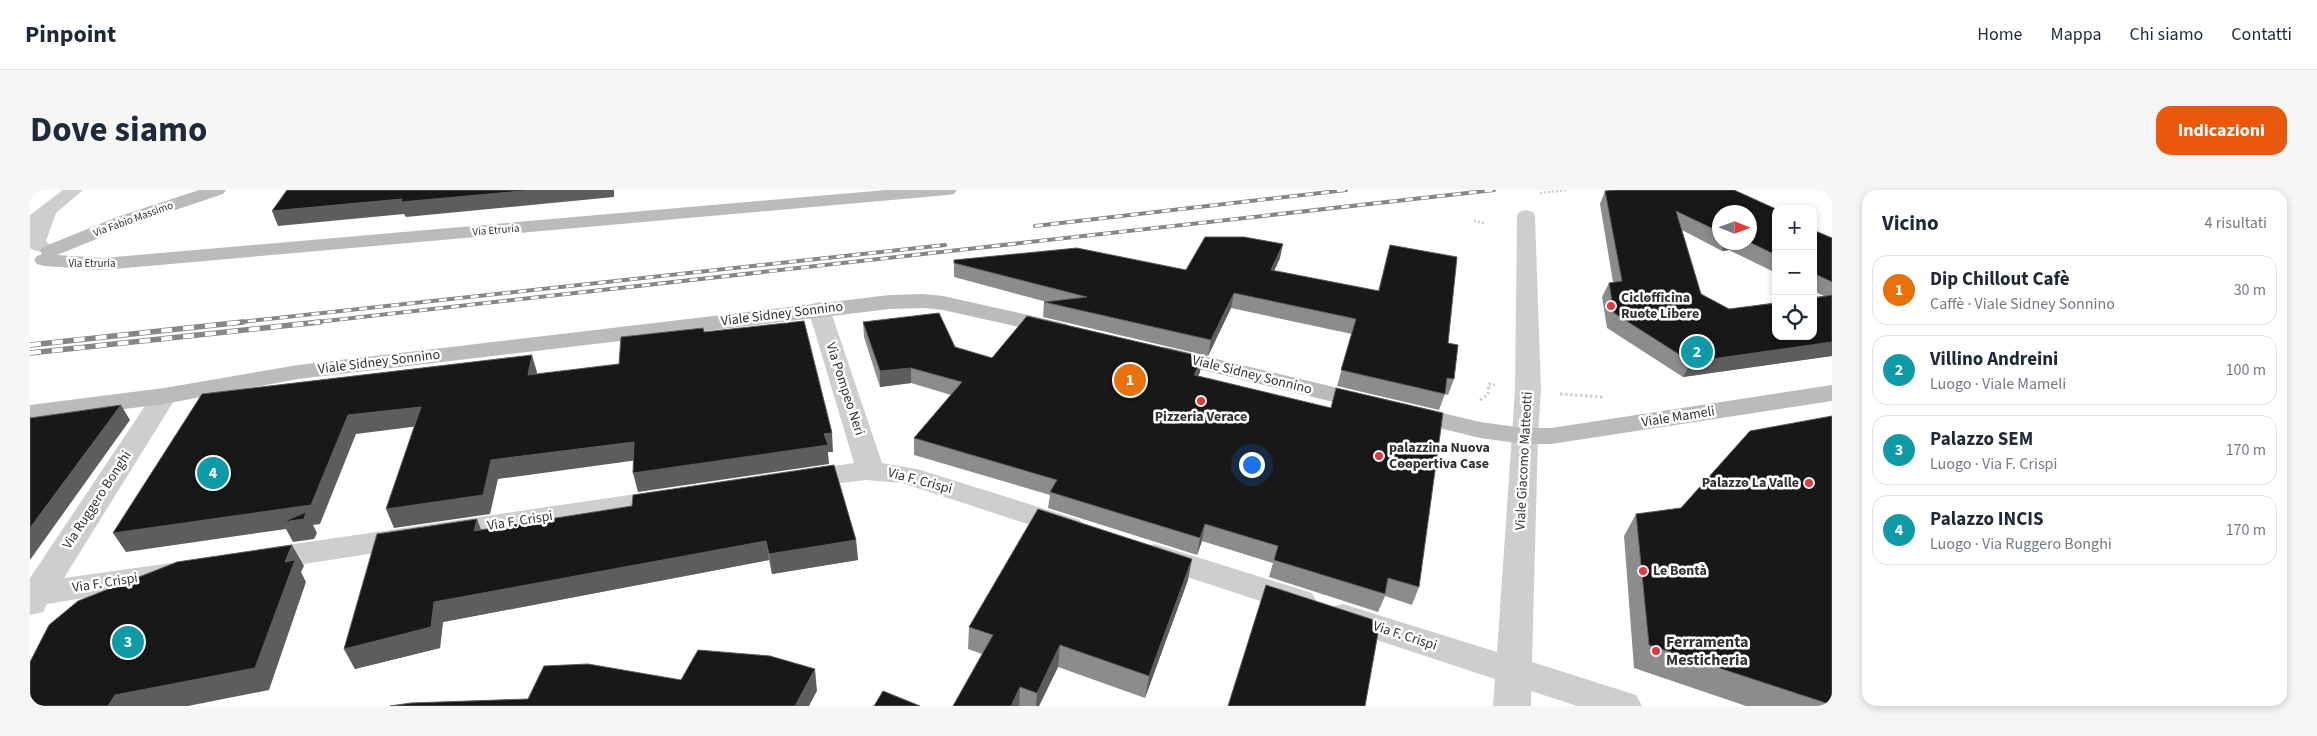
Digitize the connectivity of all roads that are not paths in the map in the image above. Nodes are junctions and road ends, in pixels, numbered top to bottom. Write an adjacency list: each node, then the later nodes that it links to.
1 (74, 190): 4 (street)
2 (217, 190): 7 (street, Via Fabio Massimo)
3 (948, 190): 7 (street, Via Etruria)
4 (47, 212): 6 (street); 7 (street)
5 (1526, 216): 16 (street, Viale Giacomo Matteotti)
6 (30, 224)
7 (39, 254)
8 (819, 309): 9 (street, Viale Sidney Sonnino); 11 (street, Viale Sidney Sonnino); 17 (street, Via Pompeo Neri)
9 (1084, 334)
10 (1141, 348): 16 (street, Viale Sidney Sonnino)
11 (298, 372): 12 (street); 13 (street, Viale Sidney Sonnino)
12 (30, 394)
13 (164, 396): 15 (street, Viale Sidney Sonnino); 20 (street, Via Ruggero Bonghi)
14 (1829, 396): 16 (street, Viale Mameli)
15 (30, 413)
16 (1524, 436): 21 (street, Viale Giacomo Matteotti)
17 (870, 470): 18 (street, Via F. Crispi); 21 (street, Via F. Crispi)
18 (772, 483)
19 (693, 494): 20 (street, Via F. Crispi)
20 (33, 599)
21 (1514, 671): 22 (street, Viale Giacomo Matteotti); 23 (street, Via F. Crispi)
22 (1512, 706)
23 (1623, 706)

